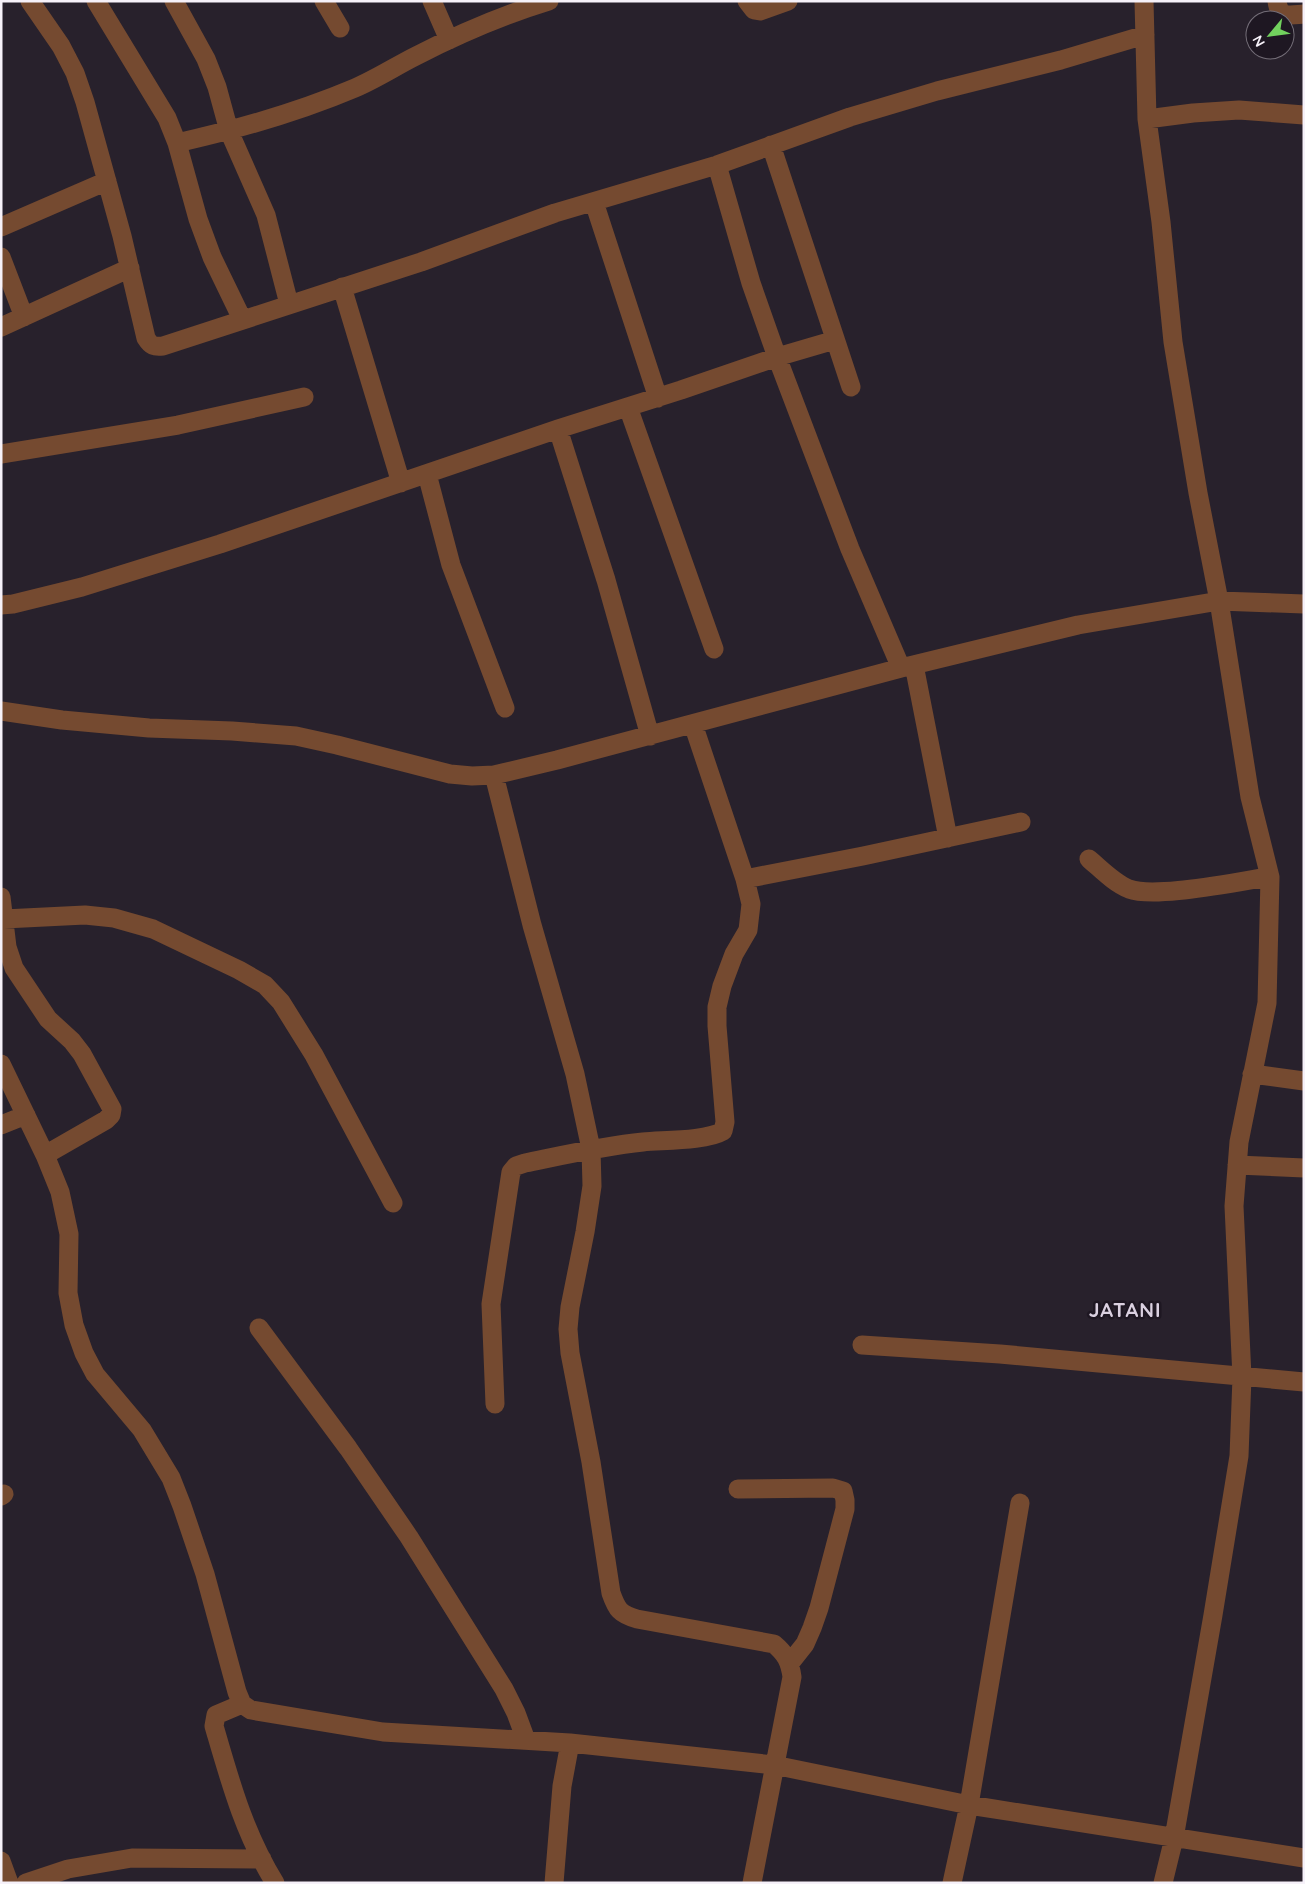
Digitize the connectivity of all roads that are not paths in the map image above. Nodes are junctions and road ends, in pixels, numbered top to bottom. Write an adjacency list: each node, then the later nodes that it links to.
1 (30, 1): 21 (street)
2 (96, 1): 18 (street)
3 (174, 1): 17 (street)
4 (324, 1): 12 (street)
5 (432, 1): 14 (street)
6 (549, 1): 14 (street)
7 (747, 1): 8 (street)
8 (788, 1)
9 (1144, 1): 13 (street)
10 (1278, 1): 11 (street)
11 (1304, 14)
12 (340, 28)
13 (1145, 35): 16 (street); 19 (street)
14 (449, 40): 17 (street)
15 (1304, 115): 16 (street)
16 (1147, 120): 41 (street)
17 (229, 131): 18 (street); 27 (street)
18 (177, 143): 29 (street)
19 (772, 145): 20 (street); 31 (street)
20 (717, 165): 22 (street); 32 (street)
21 (107, 182): 23 (street); 25 (street)
22 (594, 202): 26 (street); 35 (street)
23 (1, 227)
24 (1, 257): 28 (street)
25 (130, 268): 28 (street); 29 (street)
26 (342, 287): 27 (street); 40 (street)
27 (289, 304): 29 (street)
28 (24, 317): 30 (street)
29 (242, 319)
30 (1, 327)
31 (835, 340): 32 (street); 33 (street)
32 (777, 357): 35 (street); 45 (street)
33 (852, 387)
34 (304, 397): 38 (street)
35 (658, 398): 36 (street)
36 (628, 406): 37 (street); 44 (street)
37 (558, 428): 39 (street); 49 (street)
38 (1, 454)
39 (427, 474): 40 (street); 46 (street)
40 (401, 483): 43 (street)
41 (1219, 601): 42 (street); 45 (street); 54 (street)
42 (1304, 604)
43 (1, 605)
44 (714, 649)
45 (908, 666): 48 (street); 52 (street)
46 (505, 708)
47 (1, 711): 50 (street)
48 (693, 724): 49 (street); 55 (street)
49 (650, 736): 50 (street)
50 (494, 775): 63 (street)
51 (1021, 822): 52 (street)
52 (948, 838): 55 (street)
53 (1089, 859): 54 (street)
54 (1270, 877): 59 (street)
55 (745, 880): 63 (street)
56 (1, 897): 57 (street)
57 (4, 919): 64 (street); 67 (street)
58 (1, 1064): 61 (street)
59 (1252, 1074): 60 (street); 65 (street)
60 (1304, 1081)
61 (26, 1115): 62 (street); 64 (street)
62 (1, 1125)
63 (591, 1150): 72 (street); 75 (street)
64 (45, 1155): 76 (street)
65 (1237, 1165): 66 (street); 70 (street)
66 (1304, 1168)
67 (393, 1203)
68 (259, 1328): 77 (street)
69 (862, 1345): 70 (street)
70 (1242, 1377): 71 (street); 81 (street)
71 (1304, 1382)
72 (495, 1404)
73 (738, 1489): 75 (street)
74 (1020, 1503): 80 (street)
75 (790, 1663): 79 (street)
76 (242, 1704): 77 (street); 83 (street)
77 (526, 1740): 78 (street)
78 (570, 1743): 79 (street); 88 (street)
79 (774, 1765): 80 (street); 89 (street)
80 (969, 1805): 81 (street); 90 (street)
81 (1174, 1838): 82 (street); 91 (street)
82 (1304, 1858)
83 (262, 1859): 86 (street); 87 (street)
84 (1, 1861): 85 (street)
85 (9, 1883)
86 (26, 1883)
87 (275, 1883)
88 (554, 1883)
89 (752, 1883)
90 (952, 1883)
91 (1163, 1883)

